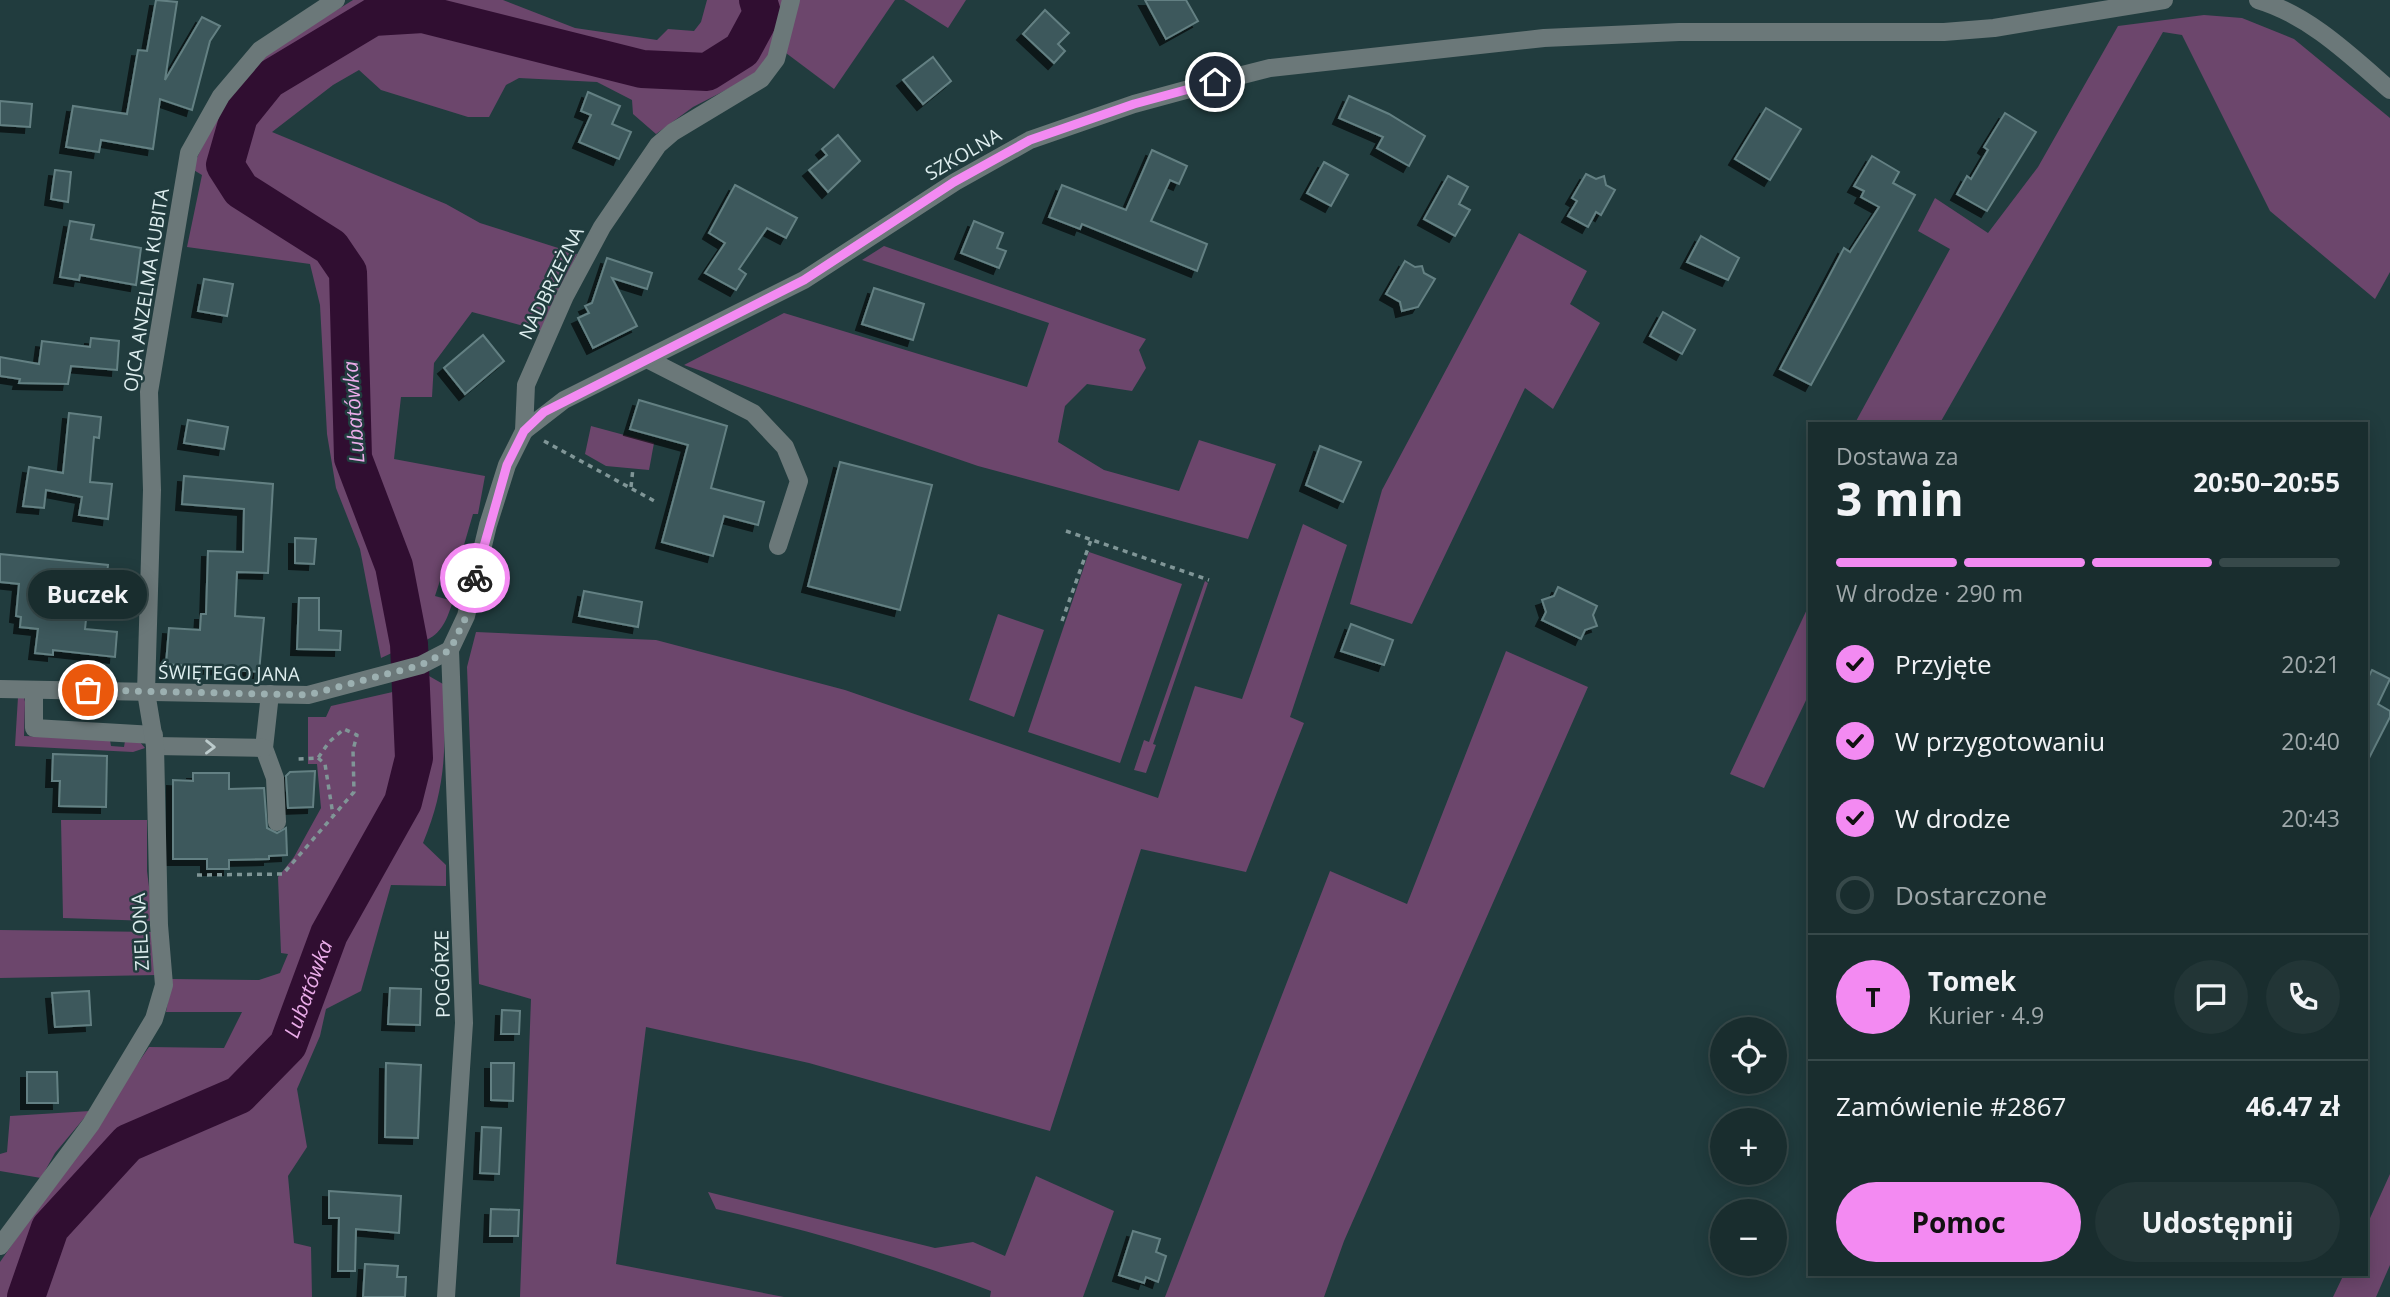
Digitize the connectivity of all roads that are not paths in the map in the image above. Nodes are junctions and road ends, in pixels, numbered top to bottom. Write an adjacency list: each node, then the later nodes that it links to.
1 (336, 0): 12 (street, OJCA ANZELMA KUBITA)
2 (791, 0): 7 (street, NADBRZEŻNA)
3 (2164, 0): 6 (street, SZKOLNA)
4 (2258, 0): 5 (street)
5 (2390, 90)
6 (647, 359): 7 (street, SZKOLNA); 8 (street)
7 (524, 431): 9 (street, NADBRZEŻNA)
8 (778, 546)
9 (450, 650): 13 (street, ŚWIĘTEGO JANA); 18 (street, POGÓRZE)
10 (0, 689): 11 (street, ŚWIĘTEGO JANA)
11 (34, 690): 12 (street, ŚWIĘTEGO JANA); 14 (street)
12 (146, 692): 13 (street, ŚWIĘTEGO JANA); 14 (street, ZIELONA)
13 (270, 694): 15 (street)
14 (155, 741): 15 (street, one-way to 15); 17 (street, ZIELONA)
15 (264, 748): 16 (street)
16 (277, 822)
17 (0, 1246)
18 (446, 1297)

